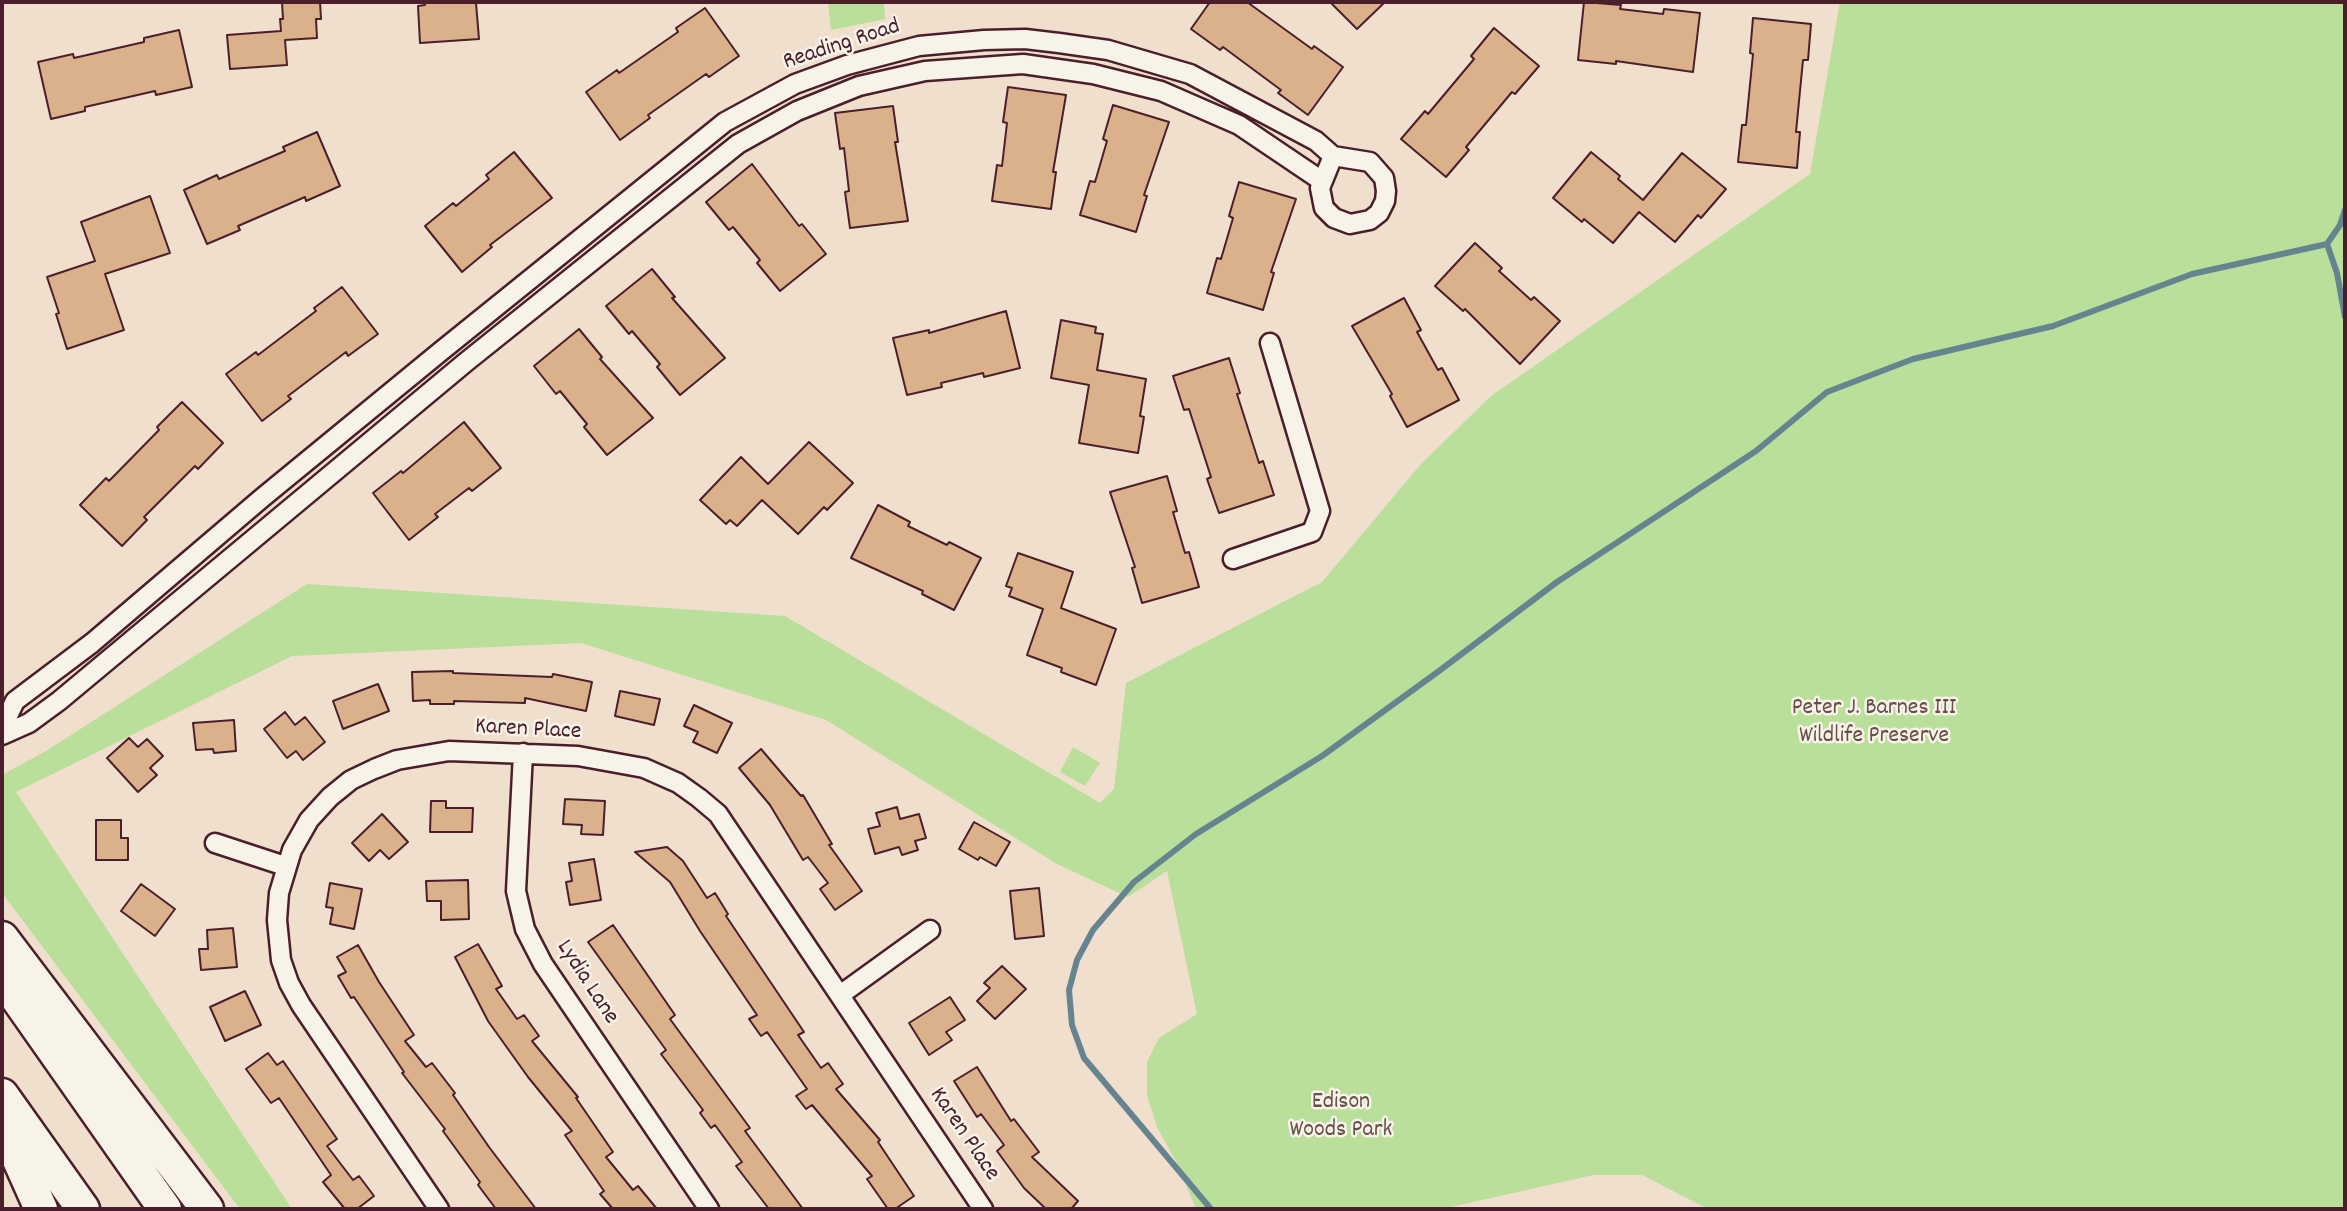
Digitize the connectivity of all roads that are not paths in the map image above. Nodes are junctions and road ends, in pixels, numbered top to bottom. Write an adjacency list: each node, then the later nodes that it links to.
1 (1333, 156): 2 (street); 2 (street); 5 (street, Reading Road)
2 (1322, 181): 6 (street, Reading Road)
3 (1270, 343): 4 (street)
4 (1233, 559)
5 (2, 728)
6 (2, 735)
7 (523, 753): 9 (street, Karen Place); 13 (street, Karen Place); 21 (street, Lydia Lane)
8 (215, 842): 9 (street)
9 (285, 866): 20 (street, Karen Place)
10 (930, 930): 13 (street)
11 (2, 938): 19 (highway)
12 (2, 976): 18 (highway)
13 (840, 995): 22 (street, Karen Place)
14 (2, 1095): 17 (highway)
15 (2, 1122): 16 (highway)
16 (41, 1209)
17 (83, 1209)
18 (165, 1209)
19 (207, 1209)
20 (439, 1209)
21 (709, 1209)
22 (983, 1209)

